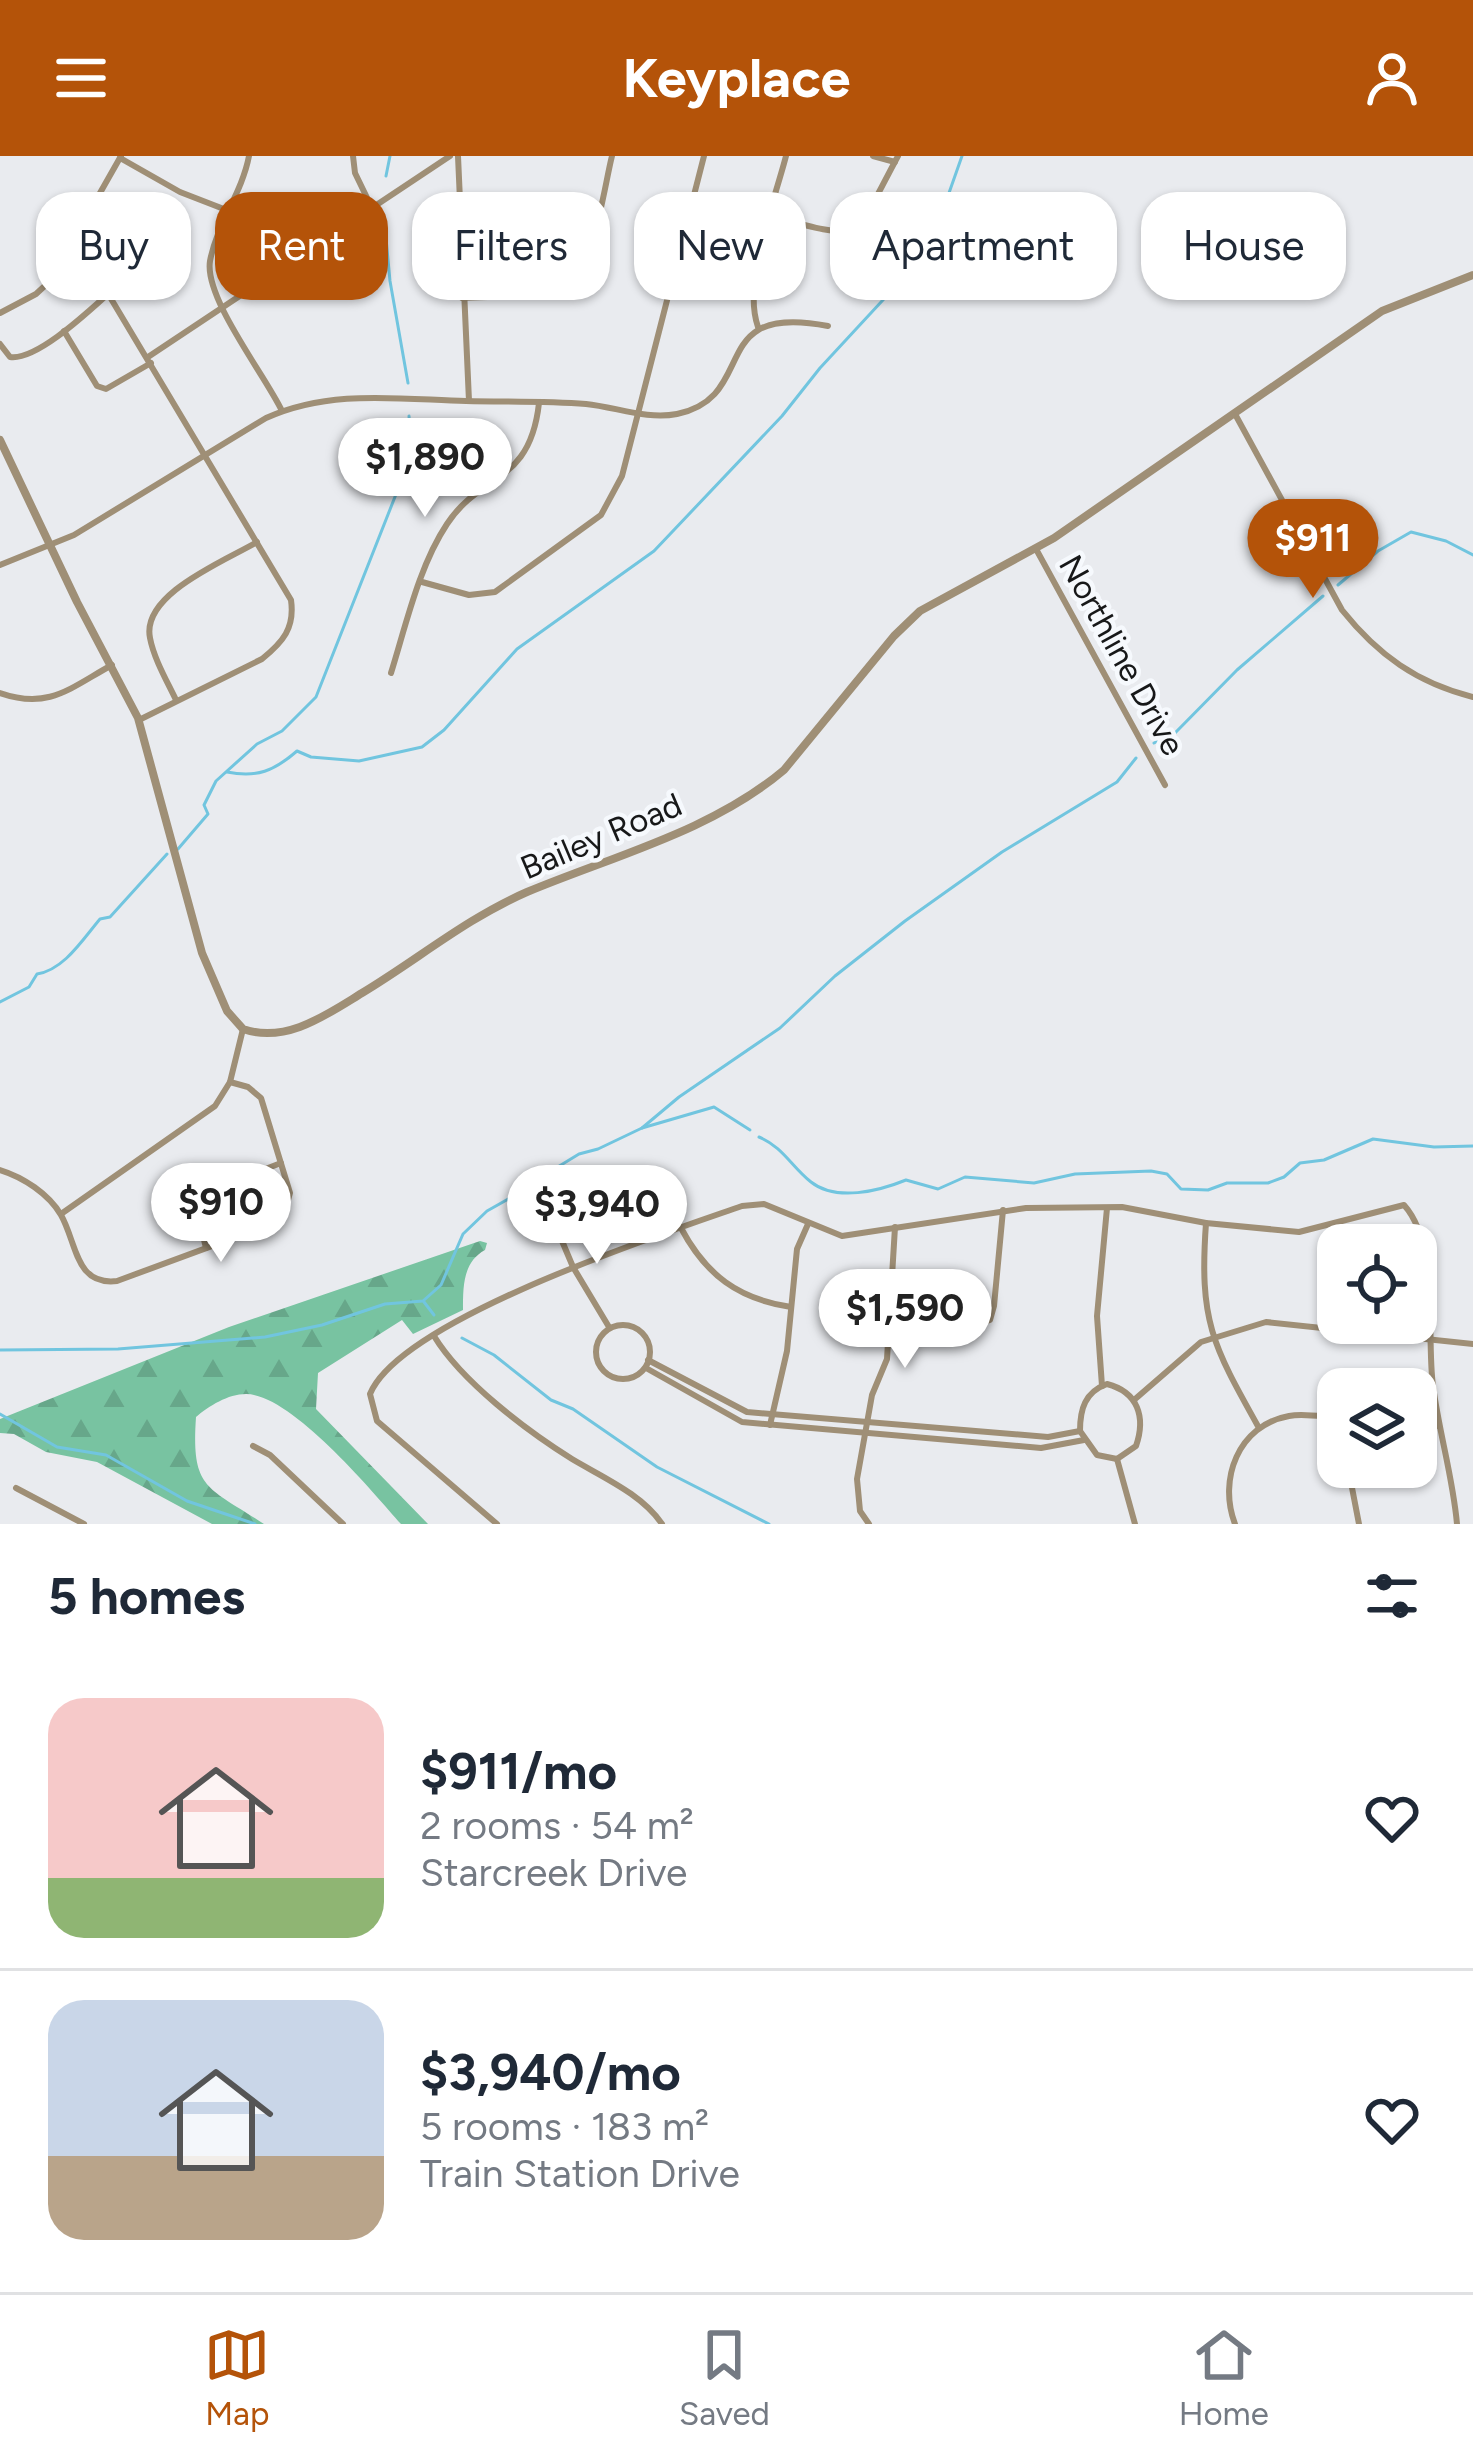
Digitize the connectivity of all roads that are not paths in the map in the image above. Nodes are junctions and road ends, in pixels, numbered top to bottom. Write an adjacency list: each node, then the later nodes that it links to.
1 (249, 156): 11 (street)
2 (353, 156): 12 (street)
3 (454, 156): 13 (street); 16 (street)
4 (612, 156): 14 (street)
5 (704, 156): 39 (street)
6 (786, 156): 15 (street)
7 (873, 156): 9 (street)
8 (120, 157): 10 (street); 17 (street)
9 (897, 159): 18 (street)
10 (101, 192)
11 (237, 192)
12 (365, 192)
13 (456, 192)
14 (603, 192)
15 (777, 192)
16 (388, 196)
17 (215, 206)
18 (806, 225)
19 (215, 248): 21 (street)
20 (1473, 275): 40 (street, Bailey Road)
21 (215, 286)
22 (36, 292): 30 (street)
23 (101, 300): 33 (street)
24 (112, 300): 35 (street)
25 (220, 300): 29 (street)
26 (233, 300): 29 (street)
27 (462, 300): 36 (street)
28 (753, 300): 32 (street)
29 (223, 307): 35 (street); 38 (street)
30 (0, 313)
31 (828, 326): 32 (street)
32 (758, 328): 39 (street)
33 (64, 331): 34 (street); 35 (street)
34 (0, 344)
35 (150, 360): 42 (street)
36 (469, 401): 37 (street); 38 (street)
37 (539, 403): 39 (street); 49 (street)
38 (282, 411): 42 (street)
39 (637, 413): 49 (street)
40 (1235, 413): 47 (street, Bailey Road); 53 (street)
41 (0, 440): 43 (street)
42 (206, 453): 45 (street); 46 (street)
43 (12, 463): 44 (street); 46 (street)
44 (0, 470)
45 (257, 542): 54 (street); 54 (street)
46 (50, 547): 48 (street); 50 (street)
47 (1036, 549): 56 (street, Northline Drive); 57 (street, Bailey Road)
48 (0, 565)
49 (422, 582): 51 (street)
50 (112, 665): 52 (street); 55 (street)
51 (391, 673)
52 (0, 693)
53 (1473, 697)
54 (176, 700): 55 (street)
55 (139, 720): 57 (street)
56 (1165, 784)
57 (243, 1029): 58 (street)
58 (230, 1082): 59 (street); 63 (street)
59 (281, 1163): 72 (street); 72 (street)
60 (0, 1170): 63 (street)
61 (1107, 1208): 62 (street); 66 (street); 84 (street)
62 (1003, 1210): 69 (street); 75 (street)
63 (61, 1214): 72 (street)
64 (554, 1222): 73 (street)
65 (808, 1223): 69 (street); 71 (street); 74 (street)
66 (1207, 1223): 70 (street); 79 (street)
67 (1327, 1224): 68 (street)
68 (1415, 1224)
69 (895, 1227): 75 (street)
70 (1317, 1227)
71 (681, 1228): 73 (street); 74 (street)
72 (206, 1248)
73 (573, 1268): 76 (street); 78 (street)
74 (791, 1306): 86 (street)
75 (891, 1316): 88 (street)
76 (609, 1327): 83 (street); 83 (street)
77 (1317, 1327): 79 (street)
78 (434, 1336): 100 (street); 101 (street)
79 (1213, 1337): 85 (street); 91 (street)
80 (1437, 1338): 82 (street)
81 (1432, 1344): 90 (street)
82 (1473, 1344)
83 (647, 1364): 86 (street); 89 (street)
84 (1102, 1386): 85 (street); 93 (street)
85 (1134, 1400): 95 (street)
86 (772, 1414): 88 (street); 89 (street)
87 (1317, 1417): 91 (street)
88 (868, 1422): 92 (street); 93 (street)
89 (770, 1425): 92 (street)
90 (1439, 1426): 106 (street)
91 (1259, 1428): 104 (street)
92 (866, 1432): 93 (street); 102 (street)
93 (1082, 1435): 95 (street)
94 (253, 1446): 99 (street)
95 (1117, 1460): 103 (street)
96 (16, 1487): 98 (street)
97 (1352, 1488): 105 (street)
98 (84, 1524)
99 (343, 1524)
100 (497, 1524)
101 (662, 1524)
102 (869, 1524)
103 (1135, 1524)
104 (1235, 1524)
105 (1359, 1524)
106 (1457, 1524)

